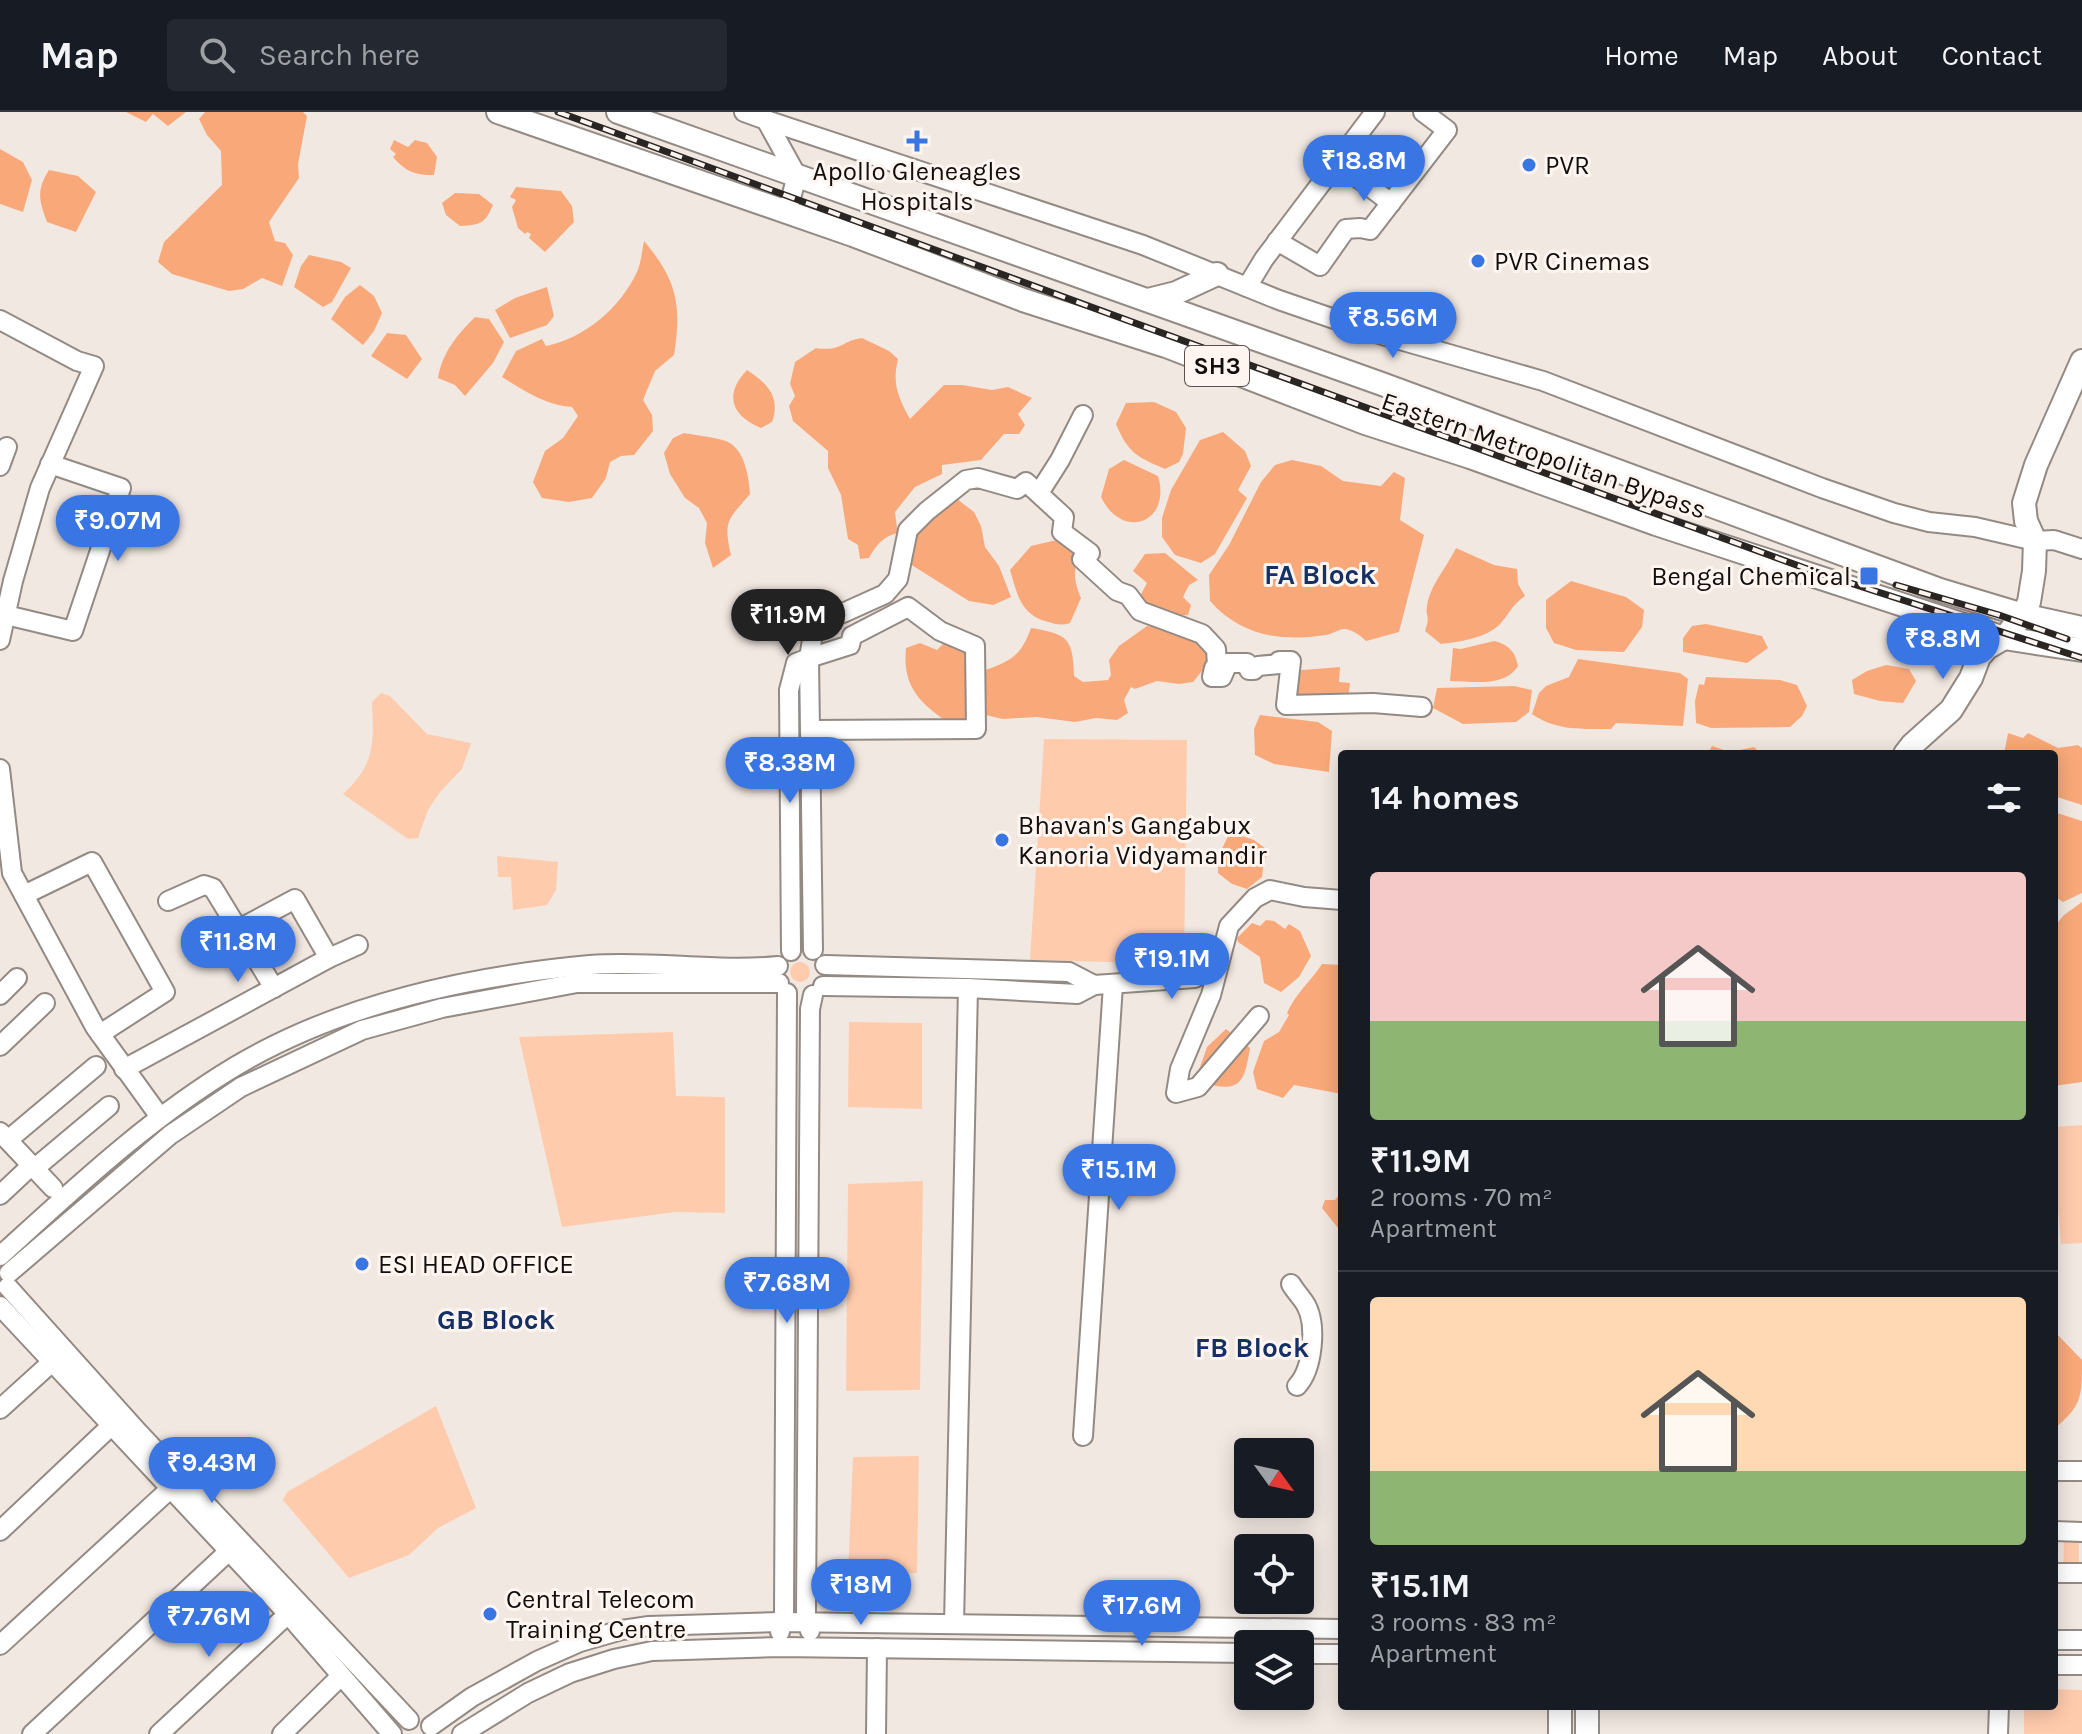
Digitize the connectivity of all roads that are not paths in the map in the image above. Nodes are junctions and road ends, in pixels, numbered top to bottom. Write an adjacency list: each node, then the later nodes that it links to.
1 (498, 112): 10 (main road, Eastern Metropolitan Bypass / SH3)
2 (618, 112): 8 (main road, Eastern Metropolitan Bypass / SH3)
3 (744, 112): 6 (street)
4 (1375, 112): 7 (street)
5 (1423, 112): 9 (street)
6 (766, 120): 8 (street); 12 (street)
7 (1337, 162): 9 (street); 11 (street)
8 (797, 176): 10 (street); 14 (main road, Eastern Metropolitan Bypass / SH3)
9 (1391, 203): 11 (street)
10 (787, 212): 27 (main road, Eastern Metropolitan Bypass / SH3)
11 (1277, 241): 13 (street)
12 (1217, 274): 13 (street); 14 (main road)
13 (1247, 287): 22 (street)
14 (1148, 300): 25 (main road, Eastern Metropolitan Bypass / SH3)
15 (0, 320): 19 (street)
16 (2082, 361): 22 (main road)
17 (1083, 415): 21 (street)
18 (7, 447): 20 (street)
19 (50, 464): 24 (street); 24 (street)
20 (0, 466)
21 (1039, 493): 30 (street); 31 (street)
22 (2035, 541): 23 (street); 25 (main road)
23 (2082, 549)
24 (6, 615): 28 (street)
25 (2023, 615): 26 (main road, Eastern Metropolitan Bypass / SH3); 27 (main road)
26 (2082, 628)
27 (2004, 638): 29 (main road, Eastern Metropolitan Bypass / SH3); 33 (main road)
28 (0, 640)
29 (2082, 650)
30 (809, 658): 32 (street); 32 (street); 42 (street)
31 (1422, 707)
32 (811, 730): 44 (street)
33 (1909, 750)
34 (0, 769): 35 (street)
35 (3, 822): 36 (street)
36 (24, 895): 56 (street); 56 (street)
37 (1338, 900): 41 (street)
38 (168, 901): 39 (street)
39 (239, 929): 43 (street); 50 (street)
40 (358, 945): 43 (street)
41 (1223, 950): 49 (street); 55 (street)
42 (791, 951): 44 (street); 47 (street)
43 (329, 958): 50 (street)
44 (819, 958): 48 (street); 52 (street)
45 (17, 978): 53 (street)
46 (538, 980): 47 (street); 62 (street); 65 (street)
47 (782, 981): 52 (street); 59 (street)
48 (1094, 985): 49 (street); 51 (street)
49 (1113, 985): 79 (street)
50 (274, 988): 61 (street)
51 (968, 988): 52 (street); 95 (street)
52 (818, 990): 58 (street)
53 (0, 995)
54 (45, 1003): 57 (street)
55 (1259, 1016)
56 (100, 1034): 61 (street)
57 (0, 1046)
58 (810, 1050): 59 (street); 70 (street)
59 (788, 1052): 71 (street)
60 (96, 1066): 66 (street)
61 (124, 1069): 64 (street)
62 (184, 1101): 64 (street); 65 (street)
63 (109, 1106): 67 (street)
64 (160, 1117): 72 (street)
65 (194, 1118): 72 (street)
66 (2, 1135): 67 (street)
67 (33, 1167): 68 (street); 69 (street)
68 (53, 1188)
69 (0, 1195)
70 (809, 1244): 71 (street); 93 (street)
71 (787, 1245): 92 (street)
72 (3, 1275): 75 (street)
73 (1291, 1284): 76 (street)
74 (0, 1306): 75 (street)
75 (59, 1356): 77 (street); 78 (street); 80 (street)
76 (1297, 1386)
77 (0, 1409)
78 (112, 1425): 80 (street); 84 (street)
79 (1083, 1436)
80 (149, 1456): 83 (street); 90 (street)
81 (2058, 1471): 82 (street)
82 (2082, 1471)
83 (170, 1489): 87 (street); 100 (street)
84 (0, 1531)
85 (2058, 1531): 86 (street)
86 (2082, 1532)
87 (228, 1552): 90 (street); 117 (street)
88 (2058, 1573): 89 (street)
89 (2082, 1573)
90 (277, 1592): 91 (street); 115 (street)
91 (288, 1614): 111 (street); 118 (street)
92 (780, 1622): 93 (street); 94 (street); 101 (street)
93 (807, 1622): 95 (street); 102 (street)
94 (689, 1624): 104 (street); 116 (street)
95 (948, 1624): 96 (street)
96 (1181, 1627): 97 (street); 105 (street)
97 (1338, 1629)
98 (2058, 1640): 99 (street)
99 (2082, 1640)
100 (0, 1645)
101 (780, 1647): 102 (street); 104 (street)
102 (817, 1647): 103 (street)
103 (877, 1648): 105 (street); 122 (street)
104 (688, 1649): 121 (street)
105 (1179, 1652): 106 (street)
106 (1234, 1653)
107 (1314, 1654): 108 (street)
108 (1338, 1654)
109 (2058, 1665): 110 (street)
110 (2082, 1665)
111 (341, 1676): 119 (street); 120 (street)
112 (1560, 1710): 123 (main road)
113 (1587, 1710): 124 (main road)
114 (1999, 1710): 125 (street)
115 (409, 1720): 116 (street); 120 (street)
116 (434, 1730)
117 (32, 1734)
118 (159, 1734)
119 (282, 1734)
120 (392, 1734)
121 (462, 1734)
122 (876, 1734)
123 (1560, 1734)
124 (1587, 1734)
125 (1998, 1734)

